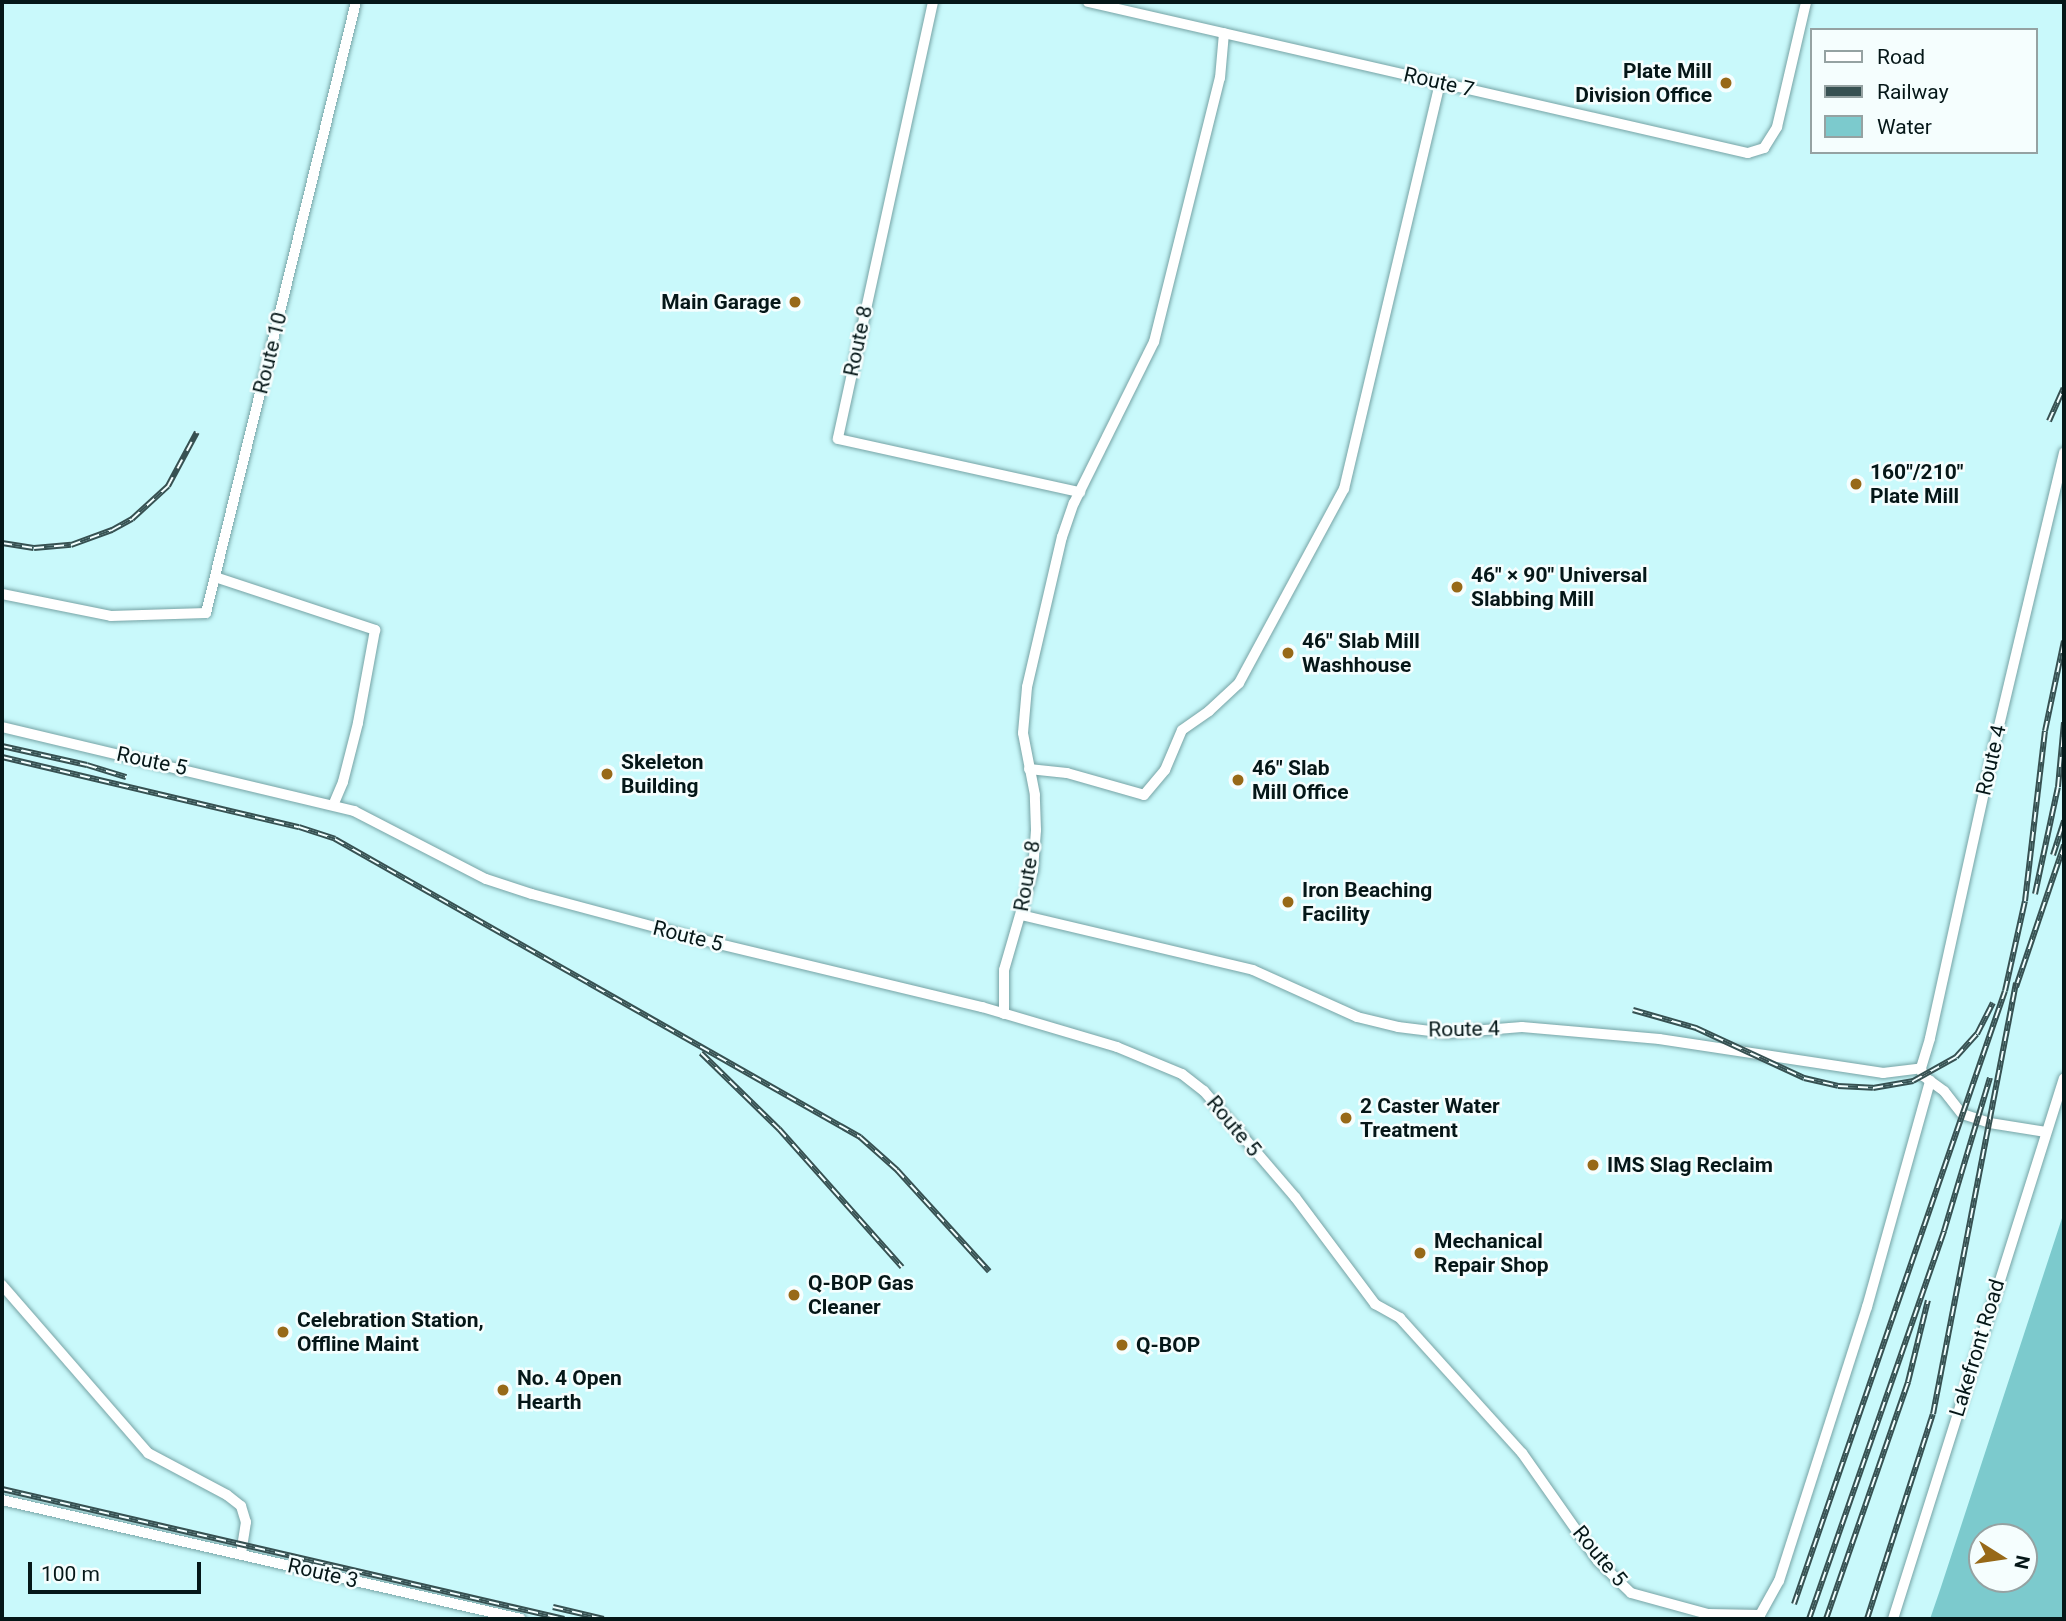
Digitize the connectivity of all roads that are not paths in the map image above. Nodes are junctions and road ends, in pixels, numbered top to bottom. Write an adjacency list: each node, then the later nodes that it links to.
1 (356, 2): 9 (street, Route 10)
2 (933, 2): 8 (street, Route 8)
3 (1088, 2): 5 (street, Route 7)
4 (1806, 2): 6 (street, Route 7)
5 (1224, 33): 6 (street, Route 7); 8 (street, Route 8)
6 (1440, 83): 12 (street)
7 (2064, 452): 16 (street, Route 4)
8 (1080, 492): 12 (street, Route 8)
9 (215, 577): 10 (street, Route 10); 13 (street)
10 (2, 594)
11 (2, 727): 13 (street, Route 5)
12 (1028, 769): 14 (street, Route 8)
13 (333, 804): 15 (street, Route 5)
14 (1021, 915): 15 (street, Route 8); 16 (street, Route 4)
15 (1004, 1014): 18 (street, Route 5)
16 (1921, 1068): 18 (street)
17 (2064, 1078): 19 (street, Lakefront Road)
18 (1930, 1081): 19 (street)
19 (2046, 1132): 24 (street, Lakefront Road)
20 (2, 1285): 22 (street)
21 (2, 1500): 22 (street, Route 3)
22 (242, 1554): 23 (street, Route 3)
23 (521, 1619)
24 (1893, 1619)

